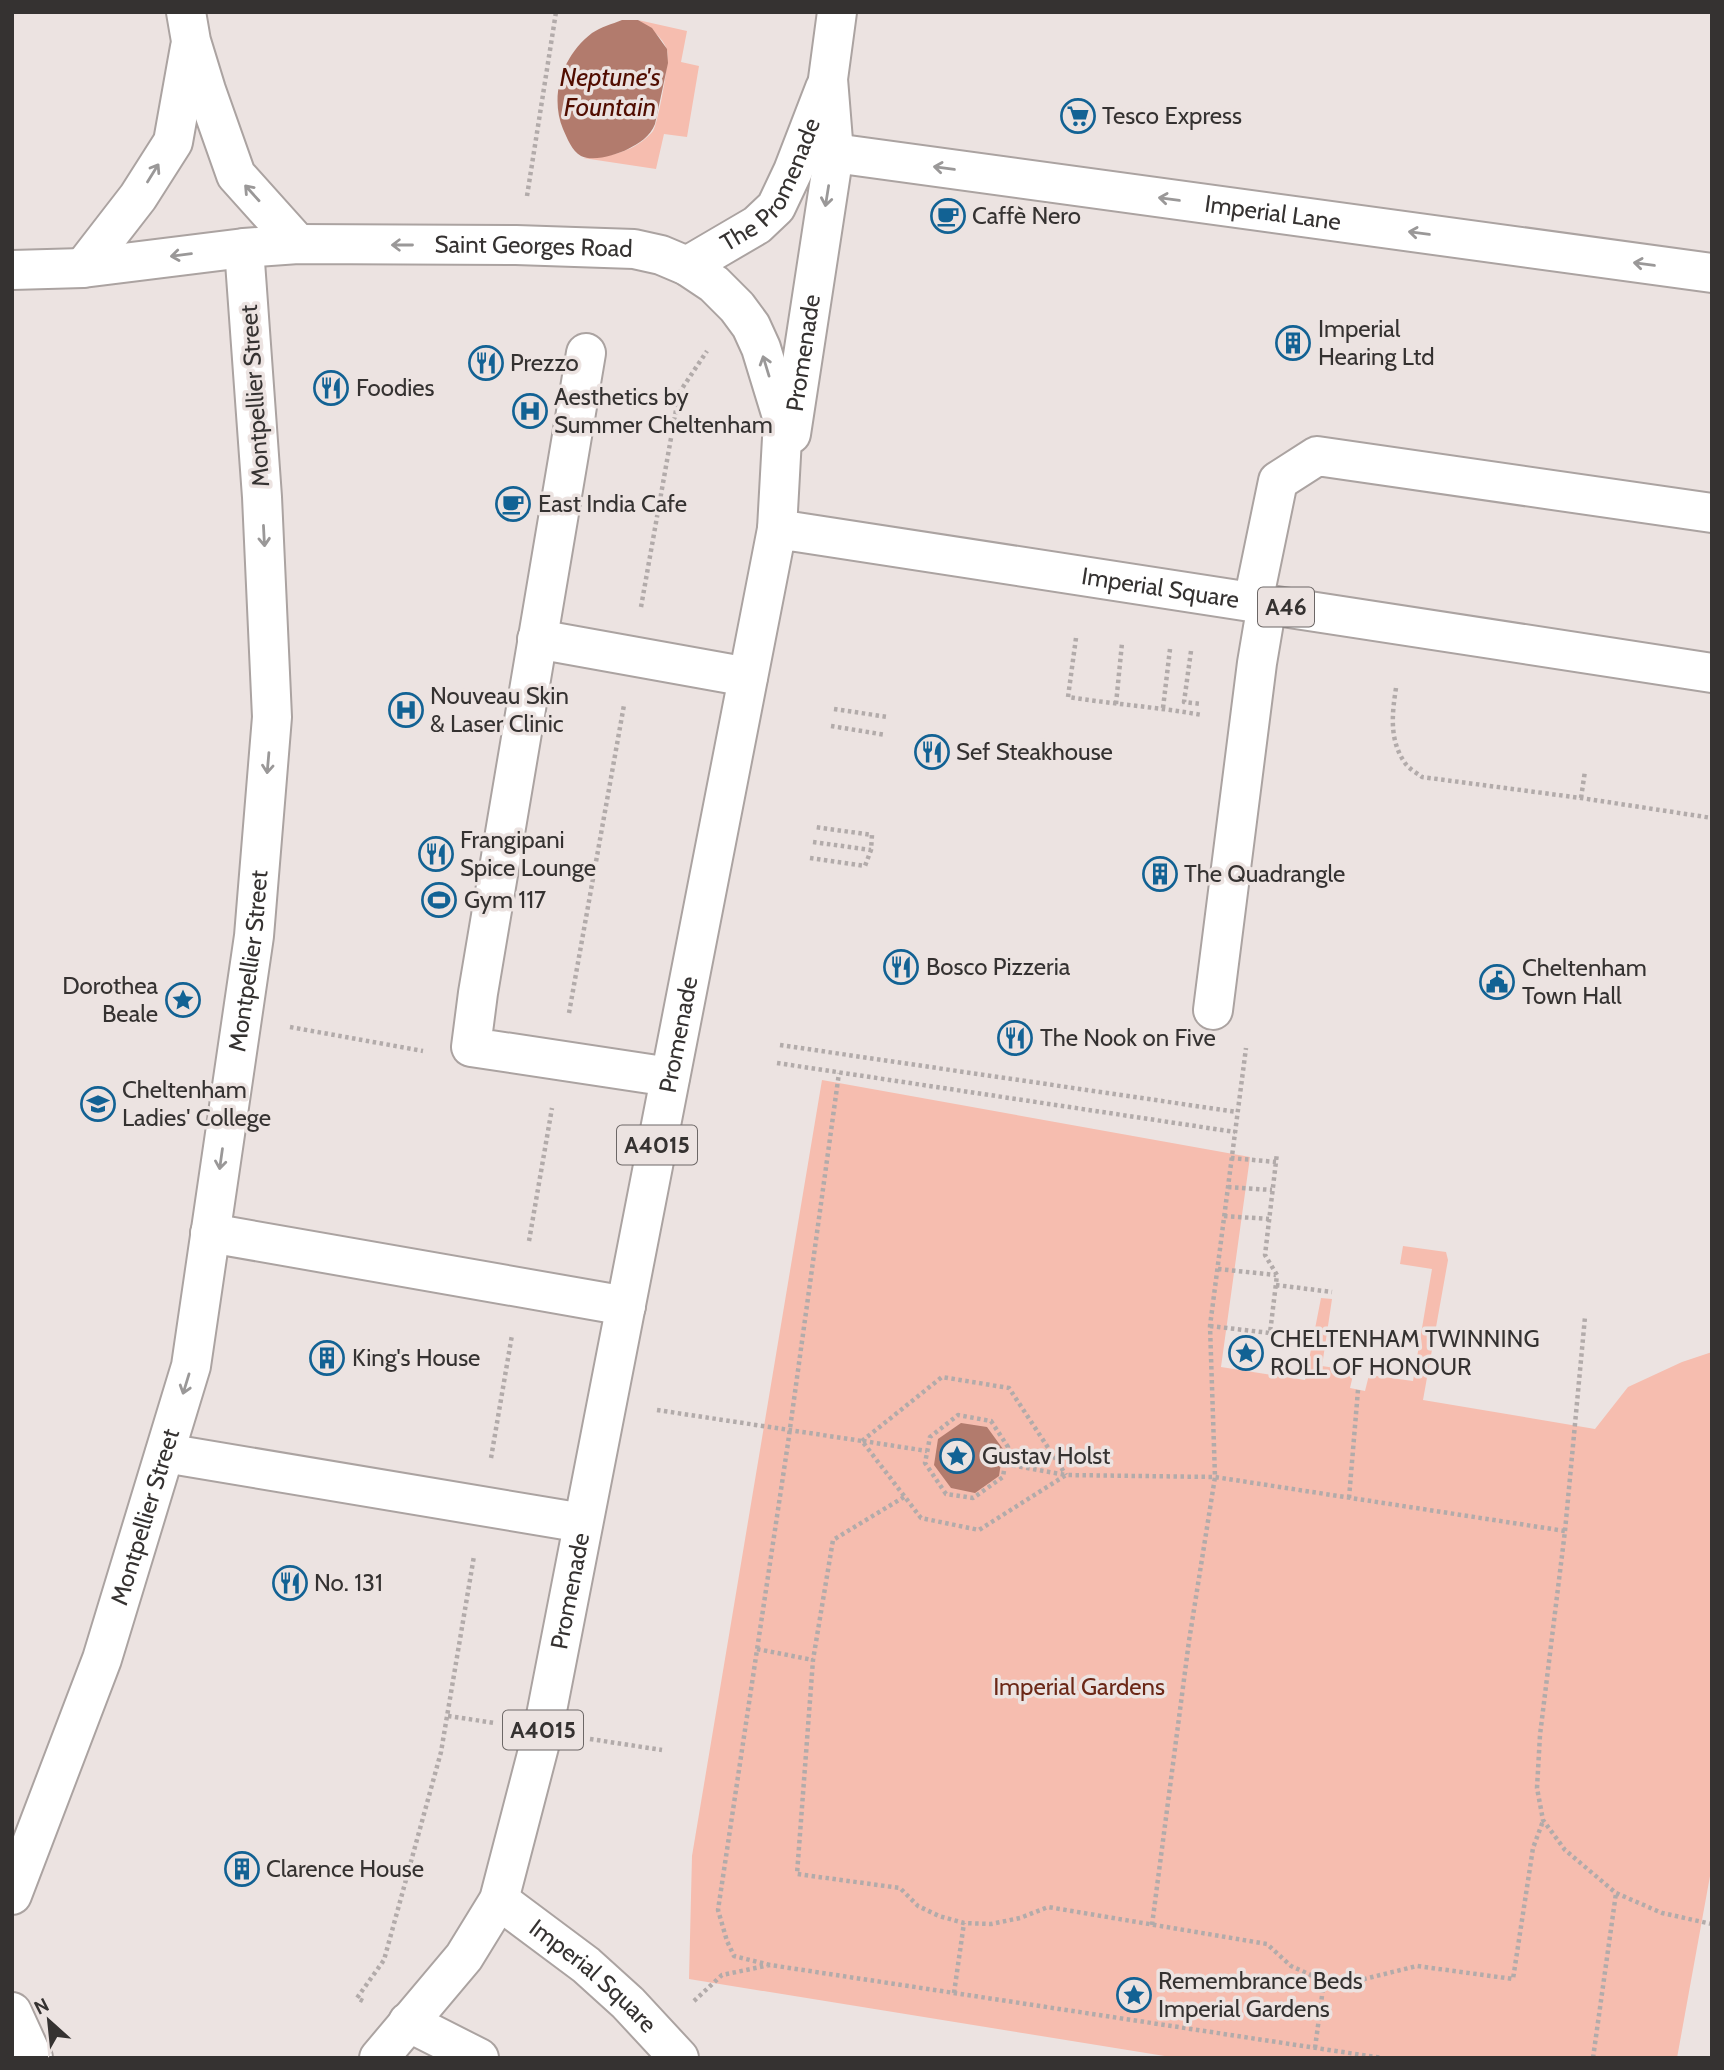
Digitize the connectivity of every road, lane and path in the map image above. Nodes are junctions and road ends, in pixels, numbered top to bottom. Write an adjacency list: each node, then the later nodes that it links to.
1 (556, 12): 7 (path)
2 (837, 12): 4 (street, Promenade)
3 (189, 27): 6 (street, one-way to 3); 10 (street, one-way to 3)
4 (828, 79): 5 (street, Promenade); 9 (street, The Promenade)
5 (834, 153): 12 (street, Imperial Lane, one-way to 5); 16 (street, Promenade, one-way to 16)
6 (298, 244): 7 (street, Saint Georges Road / A4015, one-way to 6); 8 (street, Saint Georges Road)
7 (520, 246): 9 (street, Saint Georges Road / A4015)
8 (244, 248): 10 (street, Saint Georges Road, one-way to 10); 43 (street, Montpellier Street, one-way to 43)
9 (687, 266): 13 (street, Saint Georges Road / A4015)
10 (83, 268): 11 (street, Saint Georges Road)
11 (12, 271)
12 (1712, 273)
13 (737, 306): 16 (street, Saint Georges Road / A4015, one-way to 13); 23 (path)
14 (586, 354): 19 (street)
15 (1712, 513): 17 (street)
16 (777, 529): 17 (street, Imperial Square / A46); 25 (street, Promenade / A4015)
17 (1260, 603): 24 (street, Imperial Square / A46); 42 (street)
18 (1076, 638): 27 (path)
19 (537, 639): 23 (street); 47 (street)
20 (1122, 643): 27 (path)
21 (1170, 649): 29 (path)
22 (1191, 651): 28 (path)
23 (632, 656): 25 (street); 47 (path)
24 (1712, 673)
25 (748, 677): 50 (street, Promenade / A4015)
26 (1396, 688): 36 (path)
27 (1116, 704): 29 (path)
28 (1207, 705)
29 (1163, 708): 31 (path)
30 (834, 709): 32 (path)
31 (1202, 715)
32 (888, 717)
33 (831, 726): 34 (path)
34 (886, 735)
35 (1585, 771): 36 (path)
36 (1581, 798): 37 (path)
37 (1712, 818)
38 (815, 827): 40 (path)
39 (813, 842): 40 (path)
40 (872, 850): 41 (path)
41 (810, 858)
42 (1213, 1010)
43 (241, 1018): 46 (path); 60 (street, Montpellier Street, one-way to 60)
44 (1246, 1043): 51 (path)
45 (780, 1045): 51 (path)
46 (424, 1051)
47 (561, 1060): 50 (street); 64 (path)
48 (777, 1063): 49 (path)
49 (839, 1073): 52 (path); 71 (path)
50 (670, 1077): 66 (street, Promenade / A4015)
51 (1237, 1112): 52 (path)
52 (1235, 1132): 54 (path)
53 (1277, 1153): 55 (path)
54 (1231, 1158): 55 (path); 56 (path)
55 (1276, 1162): 57 (path)
56 (1228, 1187): 57 (path); 58 (path)
57 (1272, 1191): 59 (path)
58 (1224, 1216): 59 (path); 61 (path)
59 (1269, 1219): 62 (path)
60 (210, 1233): 64 (street); 74 (street, Montpellier Street, one-way to 74)
61 (1218, 1269): 62 (path); 68 (path)
62 (1277, 1275): 63 (path)
63 (1276, 1285): 65 (path); 68 (path)
64 (520, 1287): 66 (street); 80 (path)
65 (1332, 1292)
66 (626, 1306): 70 (street, Promenade / A4015)
67 (1585, 1317): 82 (path)
68 (1210, 1326): 77 (path)
69 (1358, 1390): 79 (path)
70 (607, 1402): 71 (path); 81 (street, Promenade / A4015)
71 (788, 1430): 72 (path); 83 (path)
72 (862, 1441): 73 (path); 76 (path); 78 (path)
73 (927, 1451): 75 (path); 75 (path)
74 (164, 1453): 80 (street); 87 (street, Montpellier Street)
75 (1005, 1464): 76 (path)
76 (1066, 1475): 77 (path); 78 (path)
77 (1215, 1477): 79 (path); 91 (path)
78 (904, 1497): 84 (path)
79 (1349, 1498): 82 (path)
80 (483, 1506): 81 (street); 96 (path)
81 (583, 1523): 88 (street, Promenade / A4015)
82 (1565, 1531): 85 (path)
83 (757, 1649): 84 (path); 92 (path)
84 (813, 1660): 89 (path)
85 (1543, 1820): 86 (path); 93 (path)
86 (1616, 1893): 90 (path); 103 (path)
87 (12, 1895)
88 (499, 1900): 96 (street, Promenade / A4015); 97 (street, Imperial Square)
89 (964, 1923): 91 (path); 94 (path)
90 (1712, 1924)
91 (1152, 1926): 93 (path)
92 (770, 1965): 94 (path); 97 (path)
93 (1324, 1981): 98 (path)
94 (954, 1993): 98 (path)
95 (12, 2012): 99 (street)
96 (408, 2022): 100 (street, A4015); 101 (street)
97 (669, 2048)
98 (1315, 2048): 102 (path)
99 (33, 2058)
100 (379, 2058)
101 (479, 2058)
102 (1382, 2058)
103 (1593, 2058)

